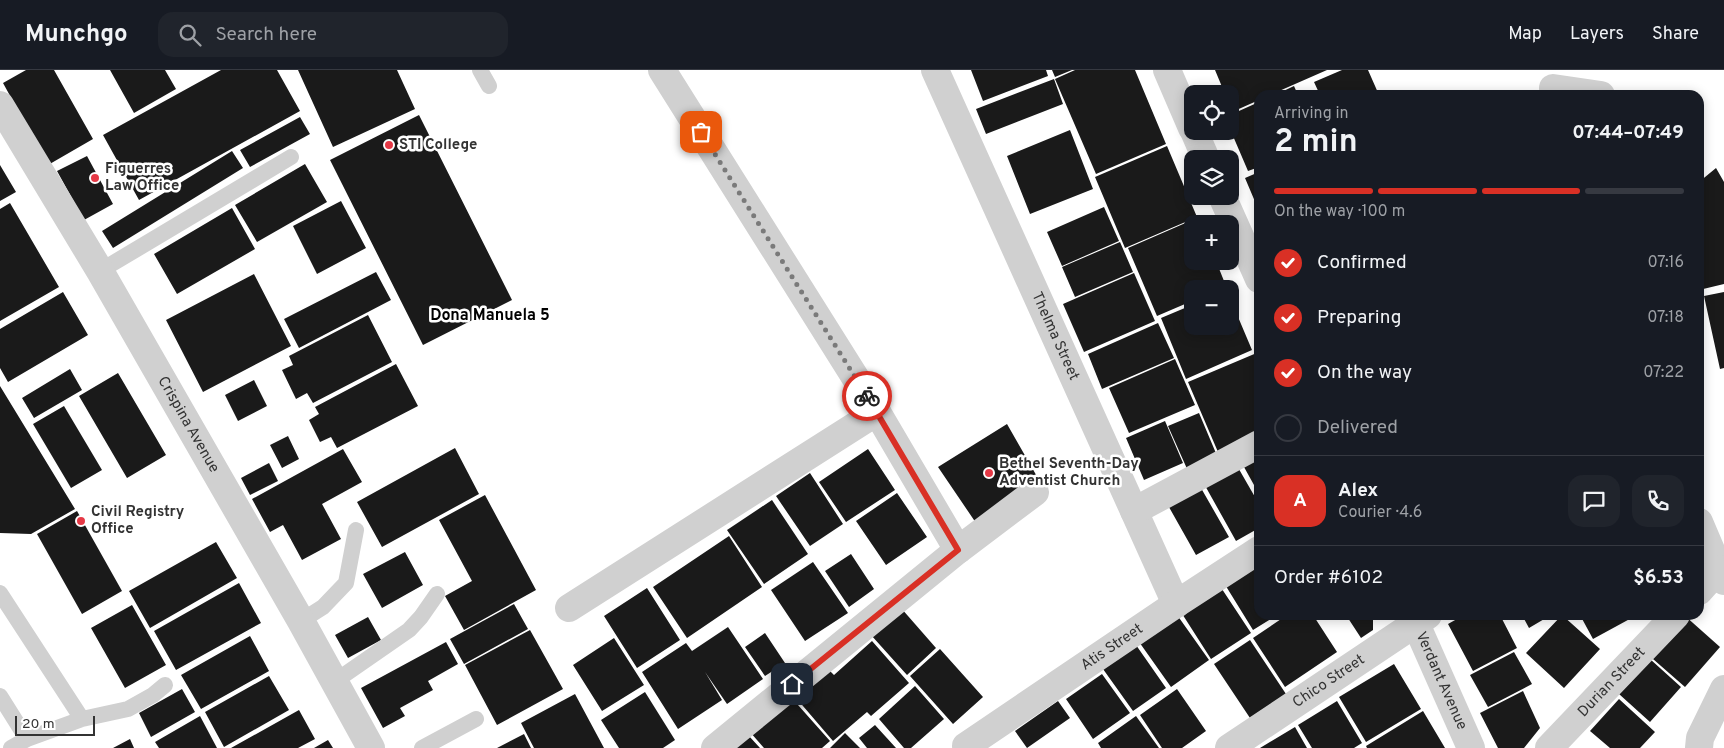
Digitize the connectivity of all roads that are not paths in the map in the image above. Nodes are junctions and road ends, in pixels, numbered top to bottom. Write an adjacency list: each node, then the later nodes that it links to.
1 (480, 70): 6 (lane)
2 (662, 70): 14 (street)
3 (935, 70): 17 (street, Thelma Street)
4 (1167, 70): 9 (street)
5 (1552, 84): 7 (street)
6 (489, 86)
7 (1579, 90)
8 (0, 105): 13 (street, Crispina Avenue)
9 (1184, 109)
10 (291, 157): 13 (lane)
11 (1226, 205): 12 (street)
12 (1254, 260)
13 (100, 271): 31 (street, Crispina Avenue)
14 (877, 412): 20 (street); 27 (street)
15 (1254, 447): 17 (street)
16 (1035, 492): 20 (street)
17 (1134, 511): 26 (street, Thelma Street)
18 (356, 530): 31 (lane)
19 (1704, 534): 22 (street)
20 (958, 550): 43 (street)
21 (1254, 553): 26 (street, Atis Street)
22 (1722, 575): 23 (street)
23 (1704, 588)
24 (0, 593): 36 (lane)
25 (437, 594): 32 (lane)
26 (1176, 604): 39 (street, Atis Street)
27 (570, 608)
28 (1414, 620): 44 (street, Chico Street)
29 (1419, 620): 45 (street, Verdant Avenue)
30 (1671, 620): 46 (street, Durian Street)
31 (301, 622): 32 (street, Crispina Avenue)
32 (334, 682): 41 (street, Crispina Avenue)
33 (165, 684): 36 (lane)
34 (1724, 689): 47 (street)
35 (0, 696): 38 (lane)
36 (82, 719): 38 (lane)
37 (476, 720): 42 (lane)
38 (27, 739): 40 (lane)
39 (967, 747)
40 (11, 748)
41 (371, 748)
42 (422, 748)
43 (715, 748)
44 (1229, 748)
45 (1471, 748)
46 (1549, 748)
47 (1699, 748)

